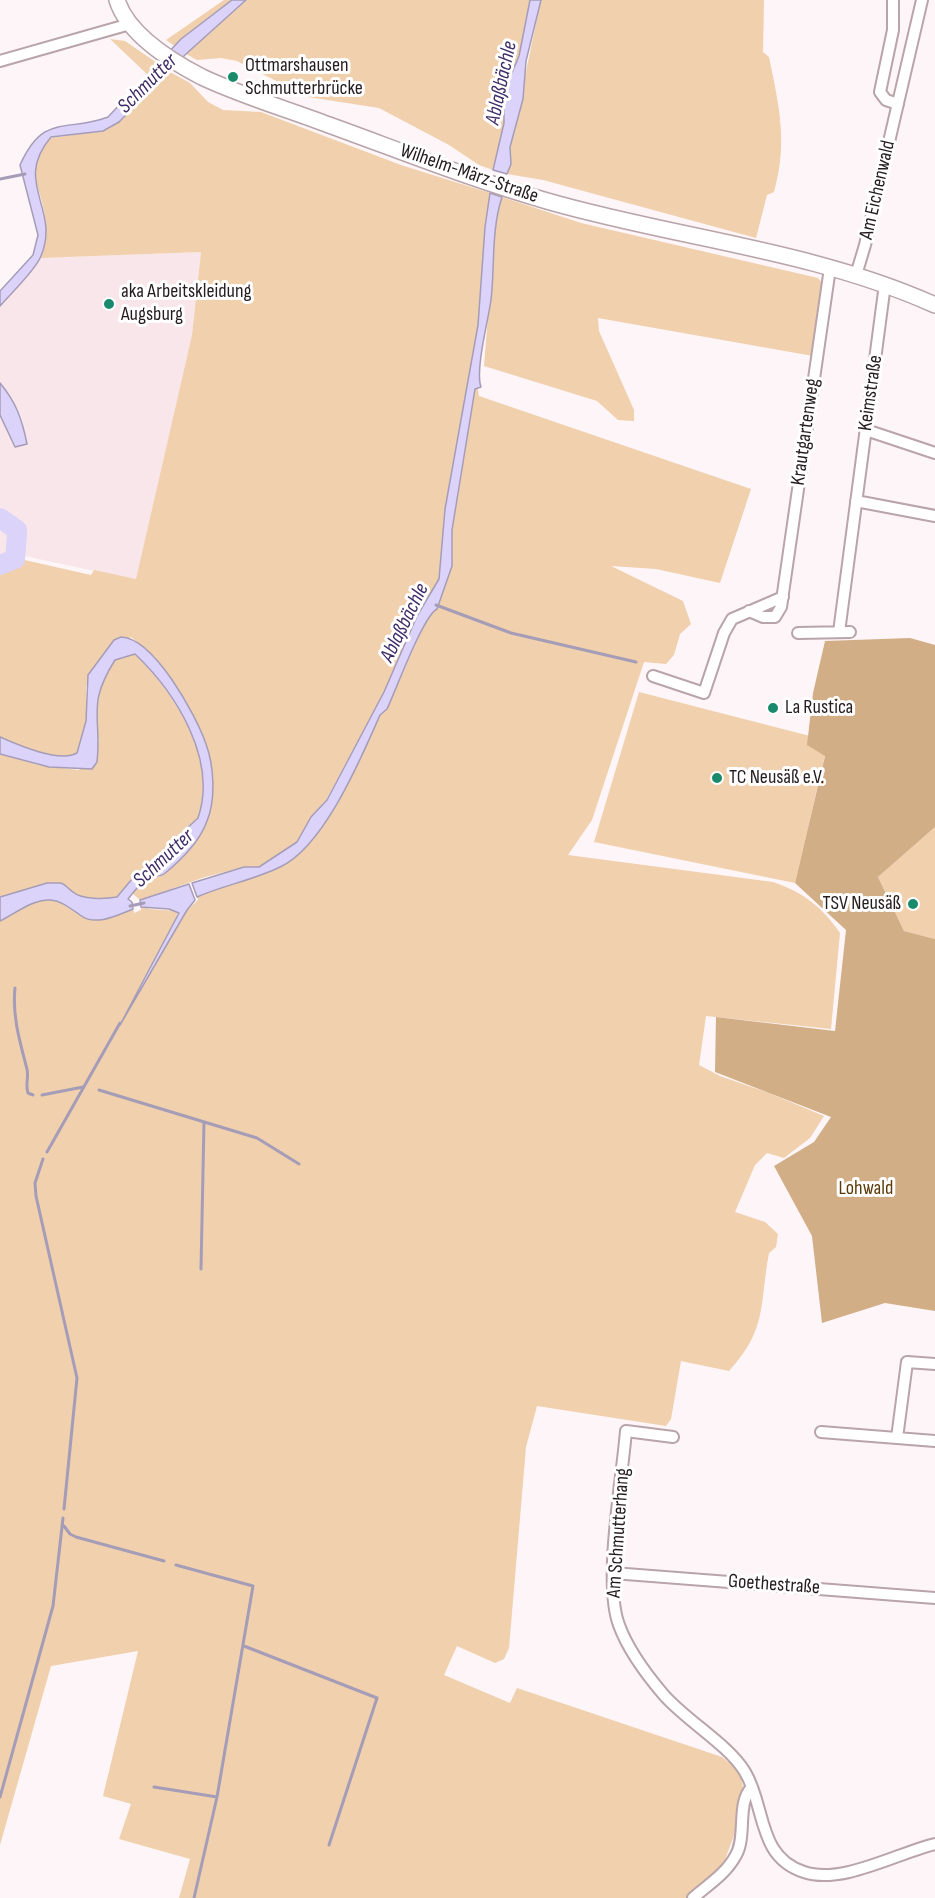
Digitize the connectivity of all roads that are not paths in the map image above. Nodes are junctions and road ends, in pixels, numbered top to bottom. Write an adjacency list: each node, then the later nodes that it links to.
1 (117, 0): 4 (street, Wilhelm-März-Straße)
2 (893, 0): 6 (street)
3 (922, 0): 6 (street, Am Eichenwald)
4 (130, 24): 5 (street); 7 (street, Wilhelm-März-Straße)
5 (0, 61)
6 (898, 104): 8 (street, Am Eichenwald)
7 (830, 267): 8 (street, Wilhelm-März-Straße); 16 (street, Krautgartenweg)
8 (856, 275): 9 (street, Wilhelm-März-Straße)
9 (885, 284): 10 (street, Wilhelm-März-Straße); 11 (street, Keimstraße)
10 (935, 305)
11 (866, 430): 12 (street); 13 (street, Keimstraße)
12 (935, 453)
13 (856, 501): 14 (street); 15 (street, Keimstraße)
14 (935, 516)
15 (798, 633)
16 (653, 676)
17 (935, 1364): 20 (street)
18 (821, 1432): 20 (street)
19 (674, 1437): 22 (street, Am Schmutterhang)
20 (897, 1438): 21 (street)
21 (935, 1441)
22 (613, 1573): 23 (street, Goethestraße); 24 (street, Am Schmutterhang)
23 (935, 1598)
24 (752, 1787): 25 (street, Am Schmutterhang); 26 (street)
25 (935, 1844)
26 (693, 1898)

